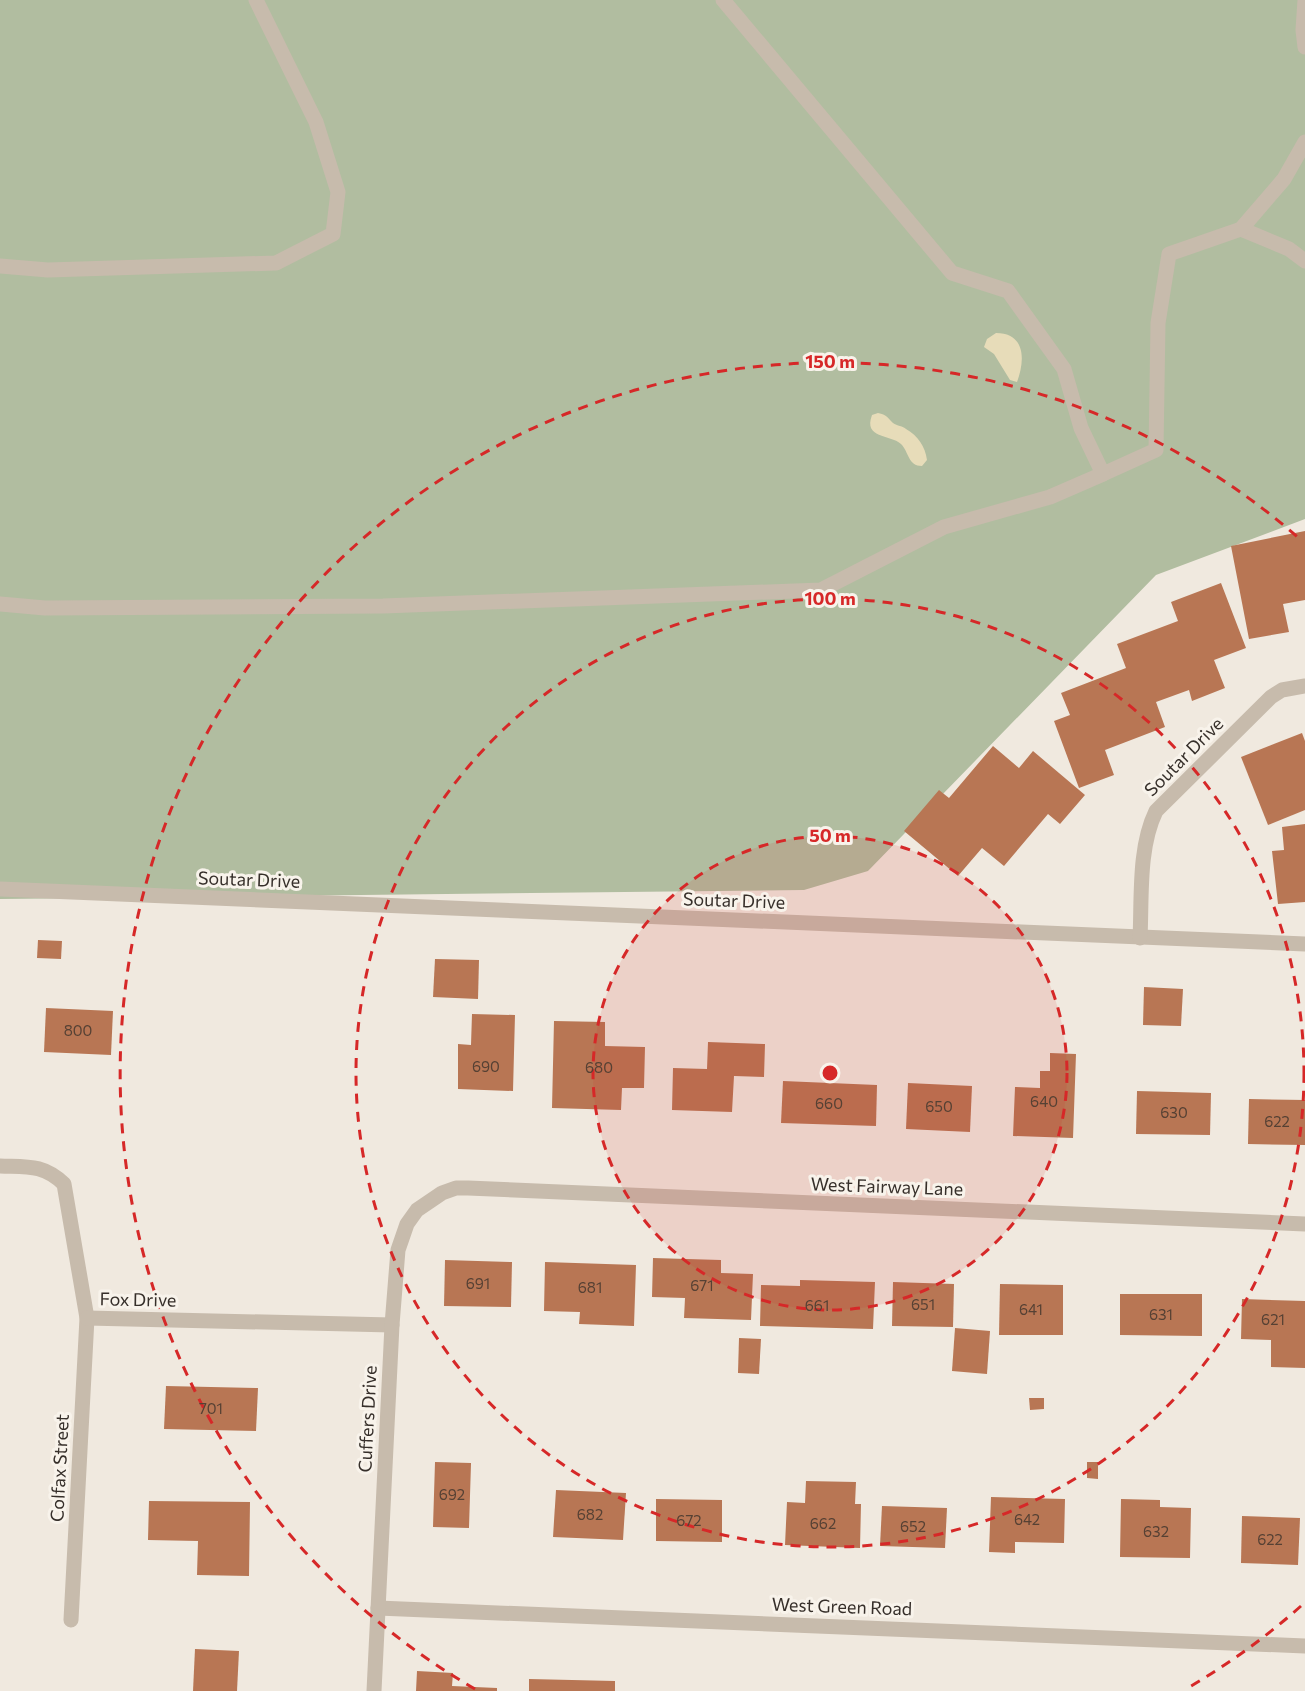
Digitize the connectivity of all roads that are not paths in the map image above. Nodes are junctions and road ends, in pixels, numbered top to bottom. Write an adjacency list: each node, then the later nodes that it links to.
1 (256, 0): 8 (street)
2 (723, 0): 9 (street)
3 (1305, 0): 4 (street)
4 (1305, 47)
5 (1305, 142): 6 (street)
6 (1241, 229): 7 (street); 9 (street)
7 (1305, 261)
8 (0, 266)
9 (1103, 474): 10 (street)
10 (0, 604)
11 (1305, 686): 13 (street, Soutar Drive)
12 (0, 889): 13 (street, Soutar Drive)
13 (1140, 938): 14 (street)
14 (1305, 944)
15 (0, 1166): 18 (street, Fox Drive)
16 (468, 1188): 17 (street, West Fairway Lane); 19 (street, Cuffers Drive)
17 (1305, 1224)
18 (87, 1318): 19 (street, Fox Drive); 21 (street, Colfax Street)
19 (392, 1325): 20 (street, Cuffers Drive)
20 (378, 1608): 22 (street, West Green Road); 23 (street, Cuffers Drive)
21 (70, 1620)
22 (1305, 1646)
23 (374, 1691)

